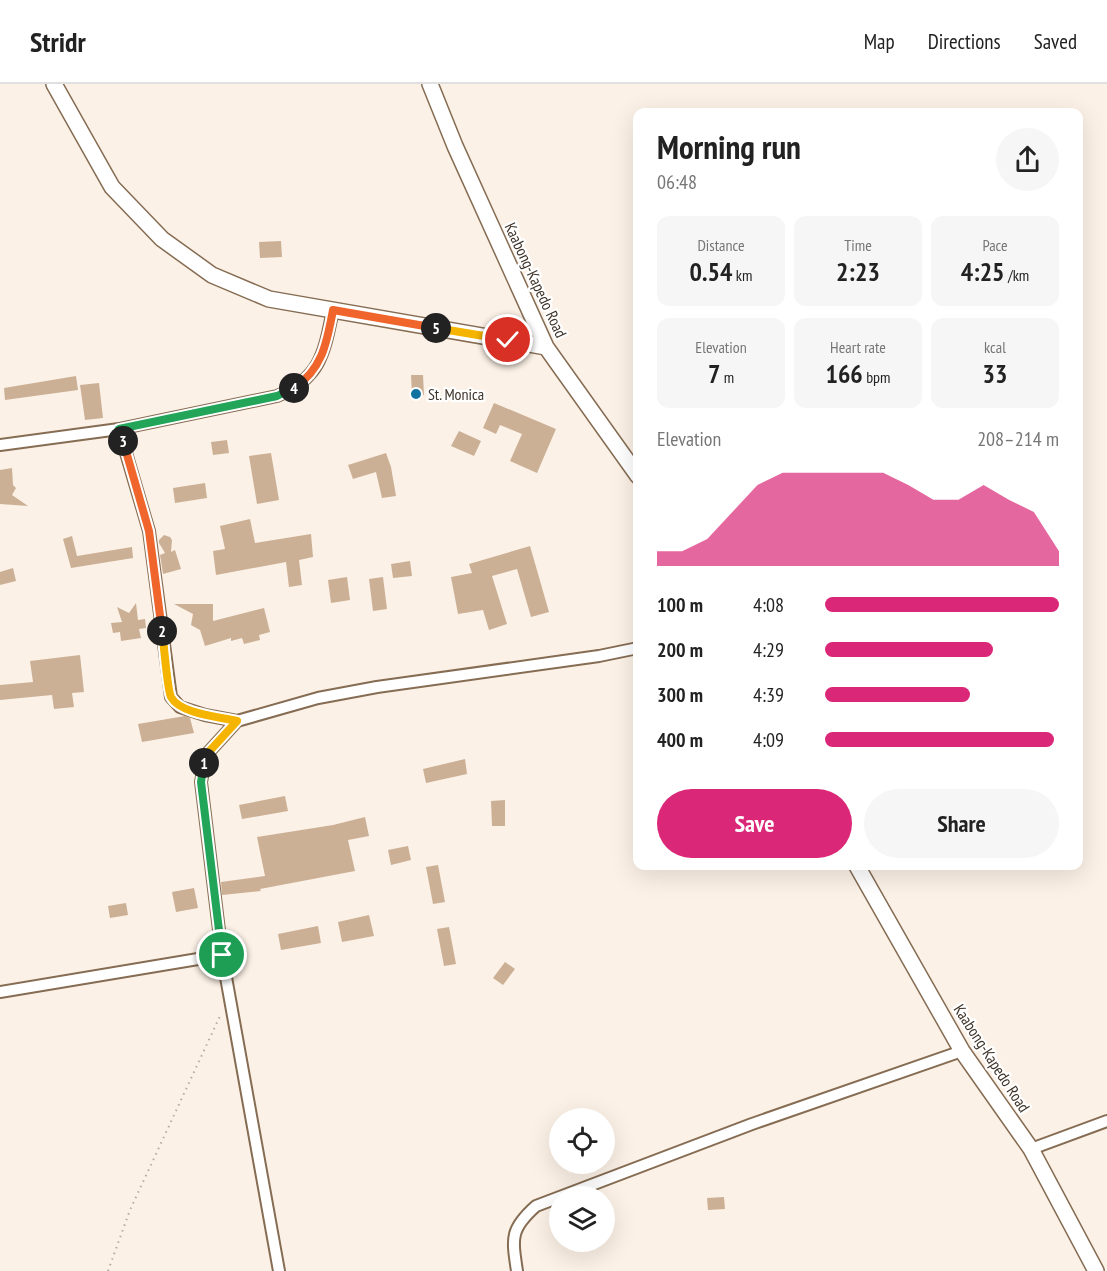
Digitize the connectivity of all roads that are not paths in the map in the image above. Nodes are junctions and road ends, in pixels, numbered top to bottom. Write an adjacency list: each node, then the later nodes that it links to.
1 (54, 84): 3 (main road)
2 (430, 84): 4 (main road, Kaabong-Kapedo Road)
3 (333, 310): 4 (main road); 5 (street)
4 (546, 347): 7 (main road, Kaabong-Kapedo Road)
5 (119, 429): 6 (street); 9 (street)
6 (0, 446)
7 (633, 469)
8 (633, 649): 9 (street)
9 (237, 721): 11 (street)
10 (859, 870): 13 (main road, Kaabong-Kapedo Road)
11 (222, 955): 12 (street); 16 (street)
12 (0, 992)
13 (962, 1051): 15 (main road, Kaabong-Kapedo Road); 17 (street)
14 (1107, 1121): 15 (street)
15 (1030, 1149): 18 (main road, Kaabong-Kapedo Road)
16 (279, 1271)
17 (517, 1271)
18 (1096, 1271)

